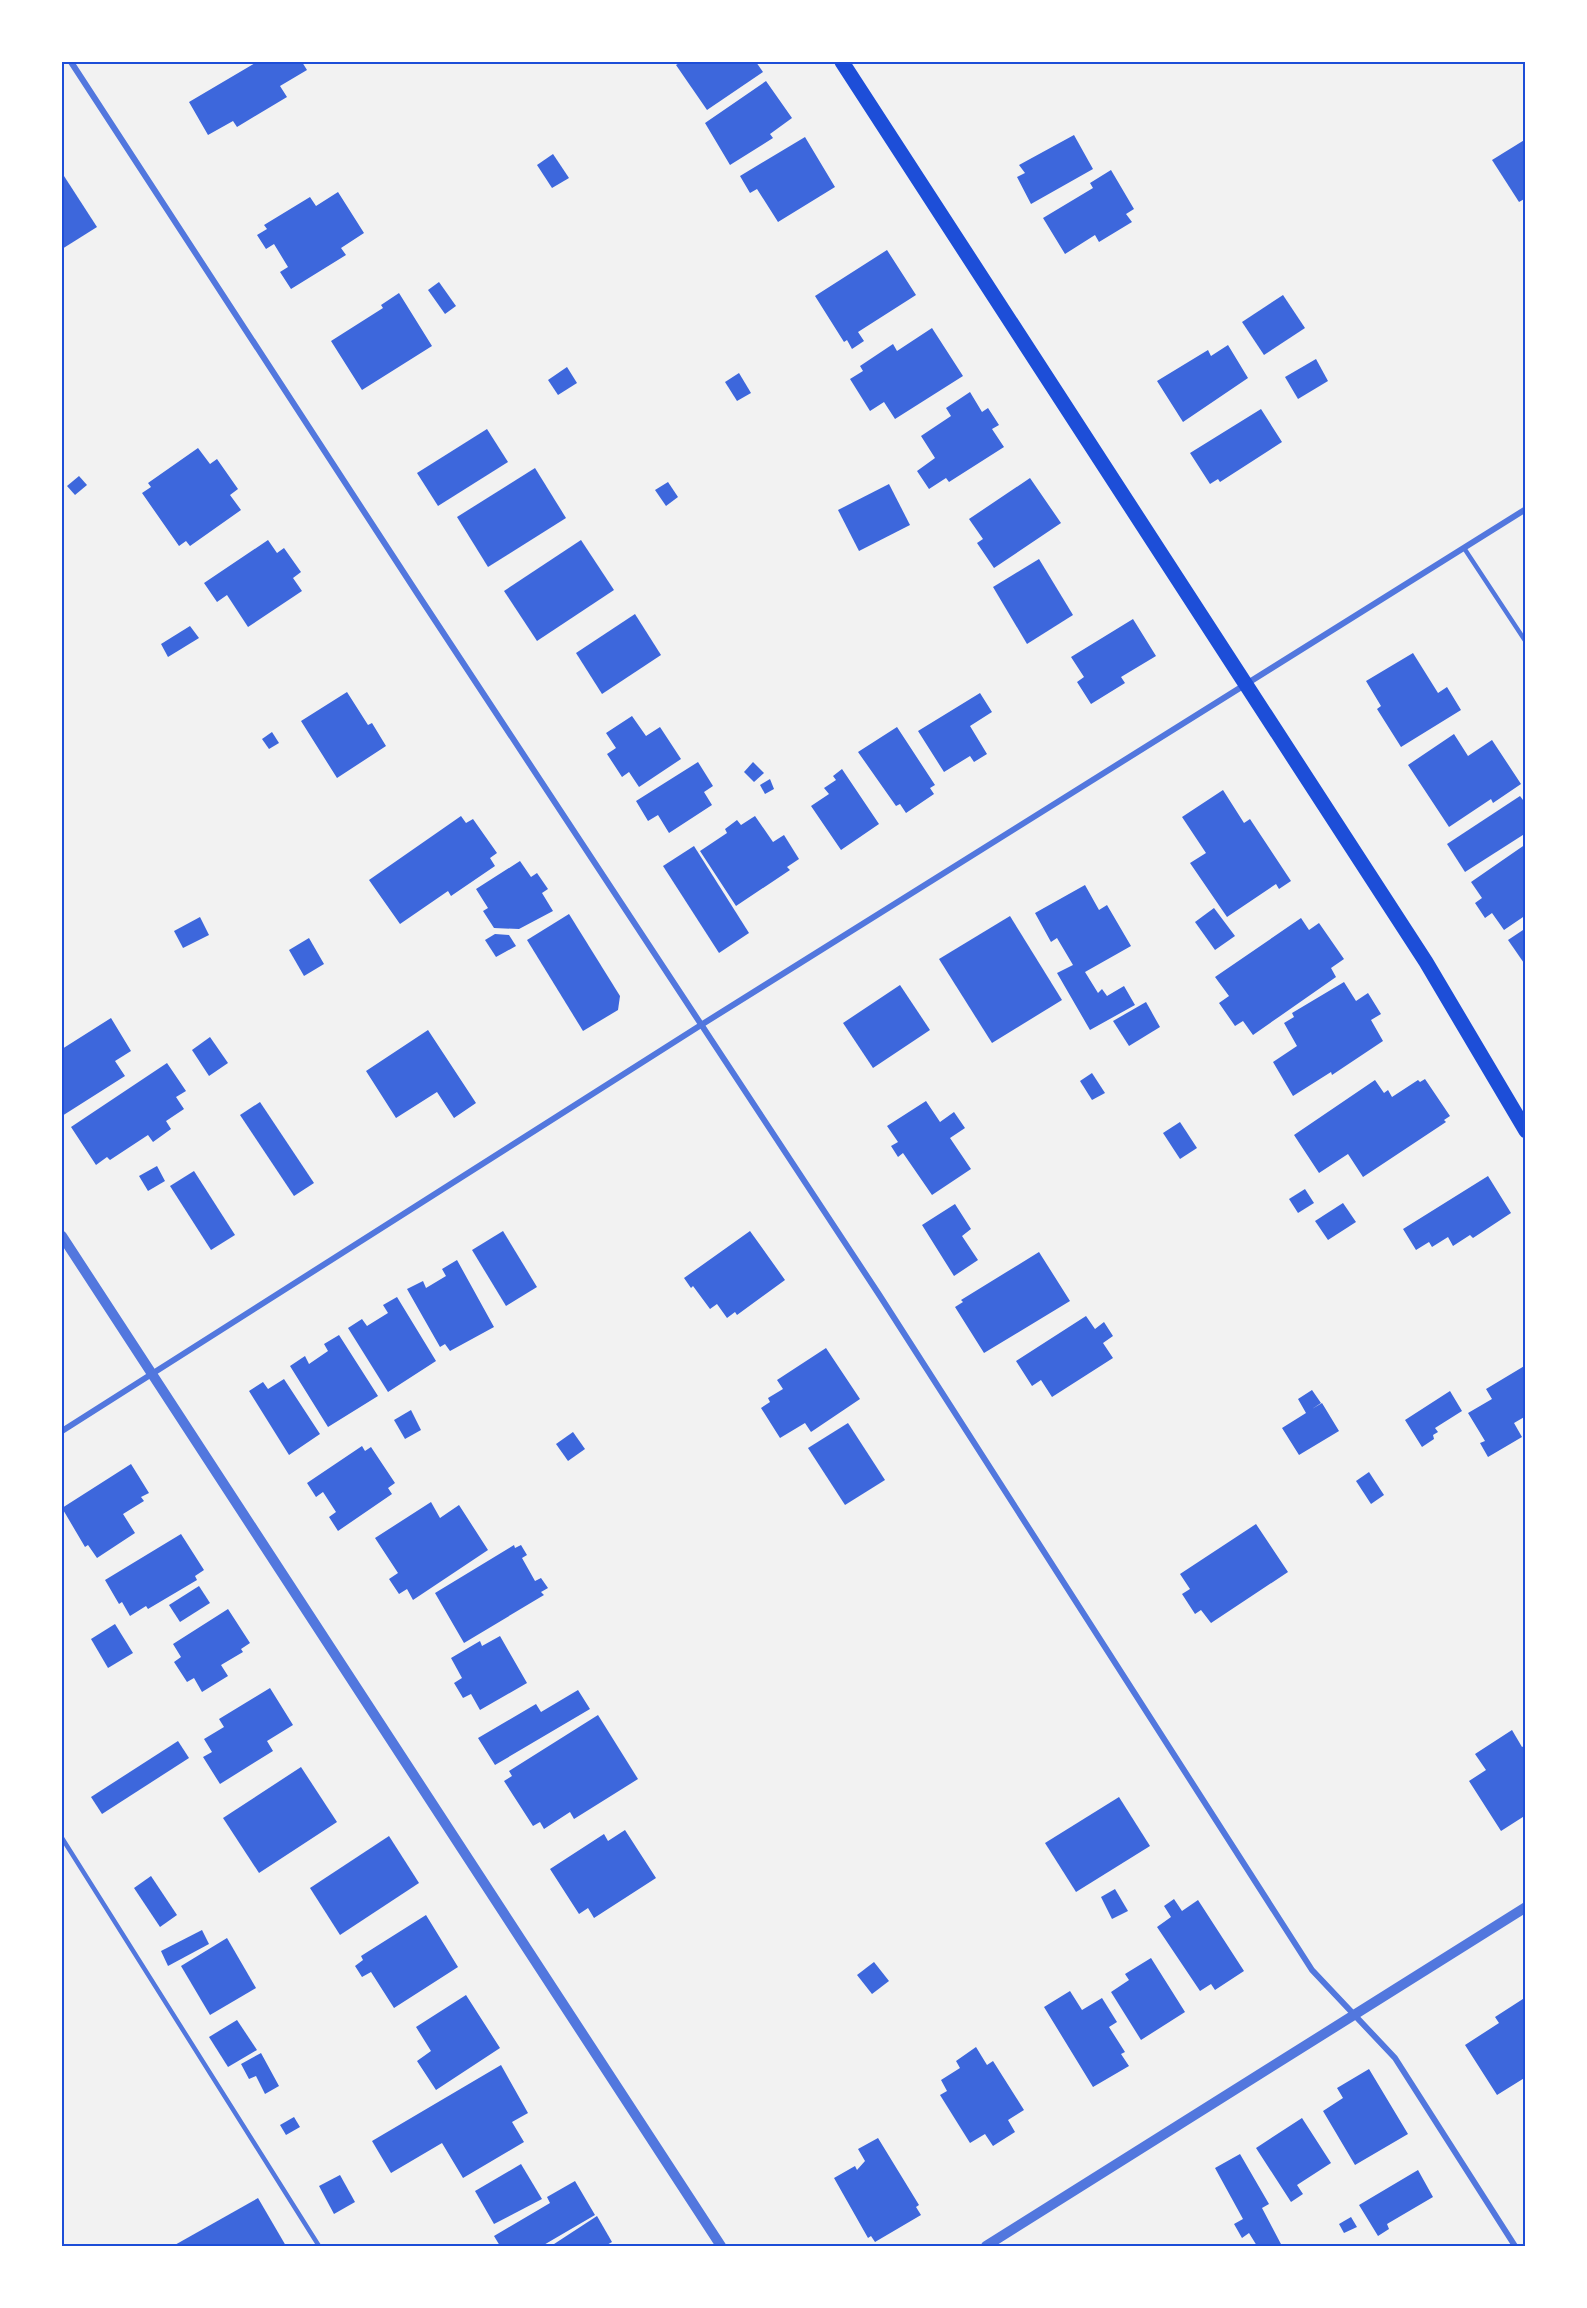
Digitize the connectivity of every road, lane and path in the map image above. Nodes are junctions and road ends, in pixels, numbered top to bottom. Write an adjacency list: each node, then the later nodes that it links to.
1 (71, 62): 7 (street)
2 (842, 62): 6 (main road)
3 (1526, 509): 4 (street)
4 (1464, 548): 5 (lane); 6 (street)
5 (1526, 642)
6 (1245, 686): 7 (street); 8 (main road)
7 (701, 1025): 10 (street); 14 (street)
8 (1526, 1131)
9 (62, 1236): 10 (street)
10 (151, 1374): 11 (street); 16 (street)
11 (62, 1431)
12 (62, 1838): 15 (lane)
13 (1526, 1907): 14 (street)
14 (1354, 2015): 17 (street); 18 (street)
15 (319, 2247)
16 (721, 2247)
17 (986, 2247)
18 (1515, 2247)

